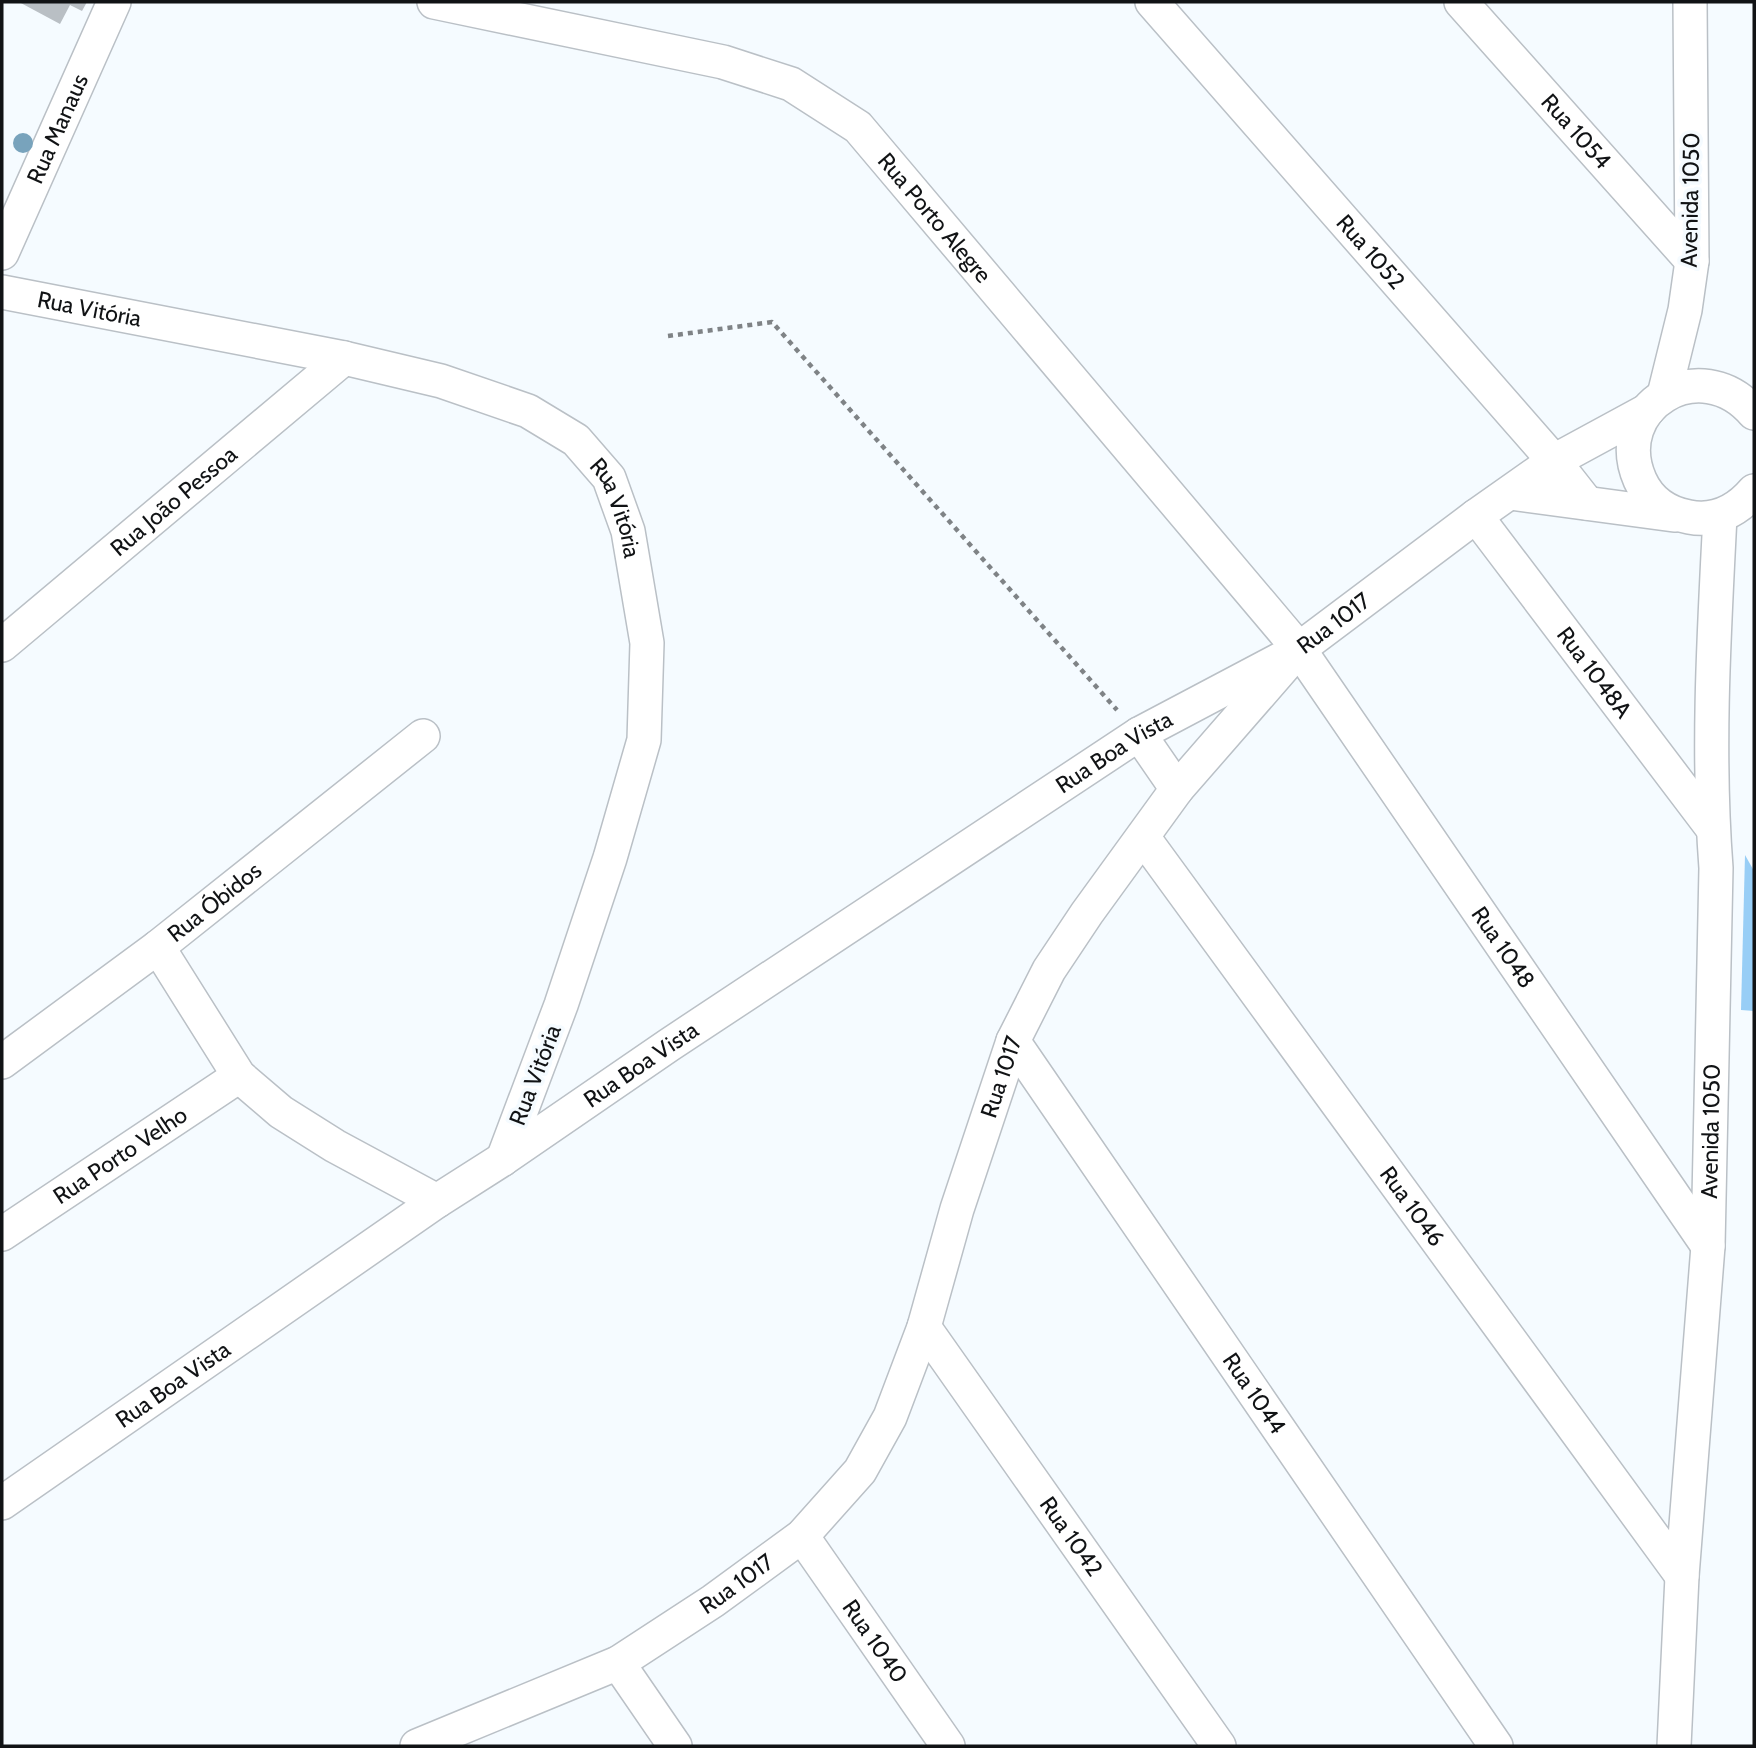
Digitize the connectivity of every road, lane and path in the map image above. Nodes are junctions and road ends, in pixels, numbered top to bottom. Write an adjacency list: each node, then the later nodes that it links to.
1 (114, 2): 7 (street, Rua Manaus)
2 (434, 2): 6 (street, Rua Porto Alegre)
3 (1152, 2): 14 (street, Rua 1052)
4 (1461, 2): 8 (street, Rua 1054)
5 (1690, 2): 8 (street, Avenida 1050)
6 (499, 9): 22 (street, Rua Porto Alegre)
7 (2, 253)
8 (1692, 261): 12 (street, Avenida 1050)
9 (2, 292): 11 (street, Rua Vitória)
10 (668, 336): 23 (path)
11 (344, 358): 21 (street, Rua João Pessoa); 32 (street, Rua Vitória)
12 (1656, 402): 13 (street, Rua 1017); 14 (street, Rua 1017); 18 (street, Avenida 1050)
13 (1754, 412)
14 (1554, 461): 16 (street, Rua 1017); 17 (street, Rua 1052)
15 (1754, 491): 20 (street)
16 (1510, 494): 17 (street); 19 (street, Rua 1017)
17 (1587, 503): 18 (street)
18 (1678, 515): 20 (street)
19 (1476, 516): 22 (street, Rua 1017); 26 (street, Rua 1048A)
20 (1720, 516): 26 (street, Avenida 1050)
21 (2, 645)
22 (1297, 650): 23 (street, Rua Boa Vista); 25 (street, Rua 1017); 35 (street, Rua 1048)
23 (1139, 734): 25 (street); 32 (street, Rua Boa Vista)
24 (423, 736): 28 (street, Rua Óbidos)
25 (1177, 789): 27 (street, Rua 1017)
26 (1713, 829): 35 (street, Avenida 1050)
27 (1143, 836): 29 (street, Rua 1017); 39 (street, Rua 1046)
28 (158, 947): 30 (street, Rua Óbidos); 31 (street)
29 (1013, 1041): 36 (street, Rua 1017); 45 (street, Rua 1044)
30 (2, 1062)
31 (239, 1076): 33 (street); 34 (street, Rua Porto Velho)
32 (503, 1159): 33 (street, Rua Boa Vista)
33 (437, 1201): 37 (street, Rua Boa Vista)
34 (2, 1234)
35 (1708, 1246): 39 (street, Avenida 1050)
36 (923, 1327): 38 (street, Rua 1017); 44 (street, Rua 1042)
37 (2, 1503)
38 (802, 1536): 40 (street, Rua 1017); 43 (street, Rua 1040)
39 (1682, 1576): 46 (street, Avenida 1050)
40 (618, 1663): 41 (street, Rua 1017); 42 (street)
41 (418, 1746)
42 (675, 1746)
43 (948, 1746)
44 (1219, 1746)
45 (1496, 1746)
46 (1674, 1746)

